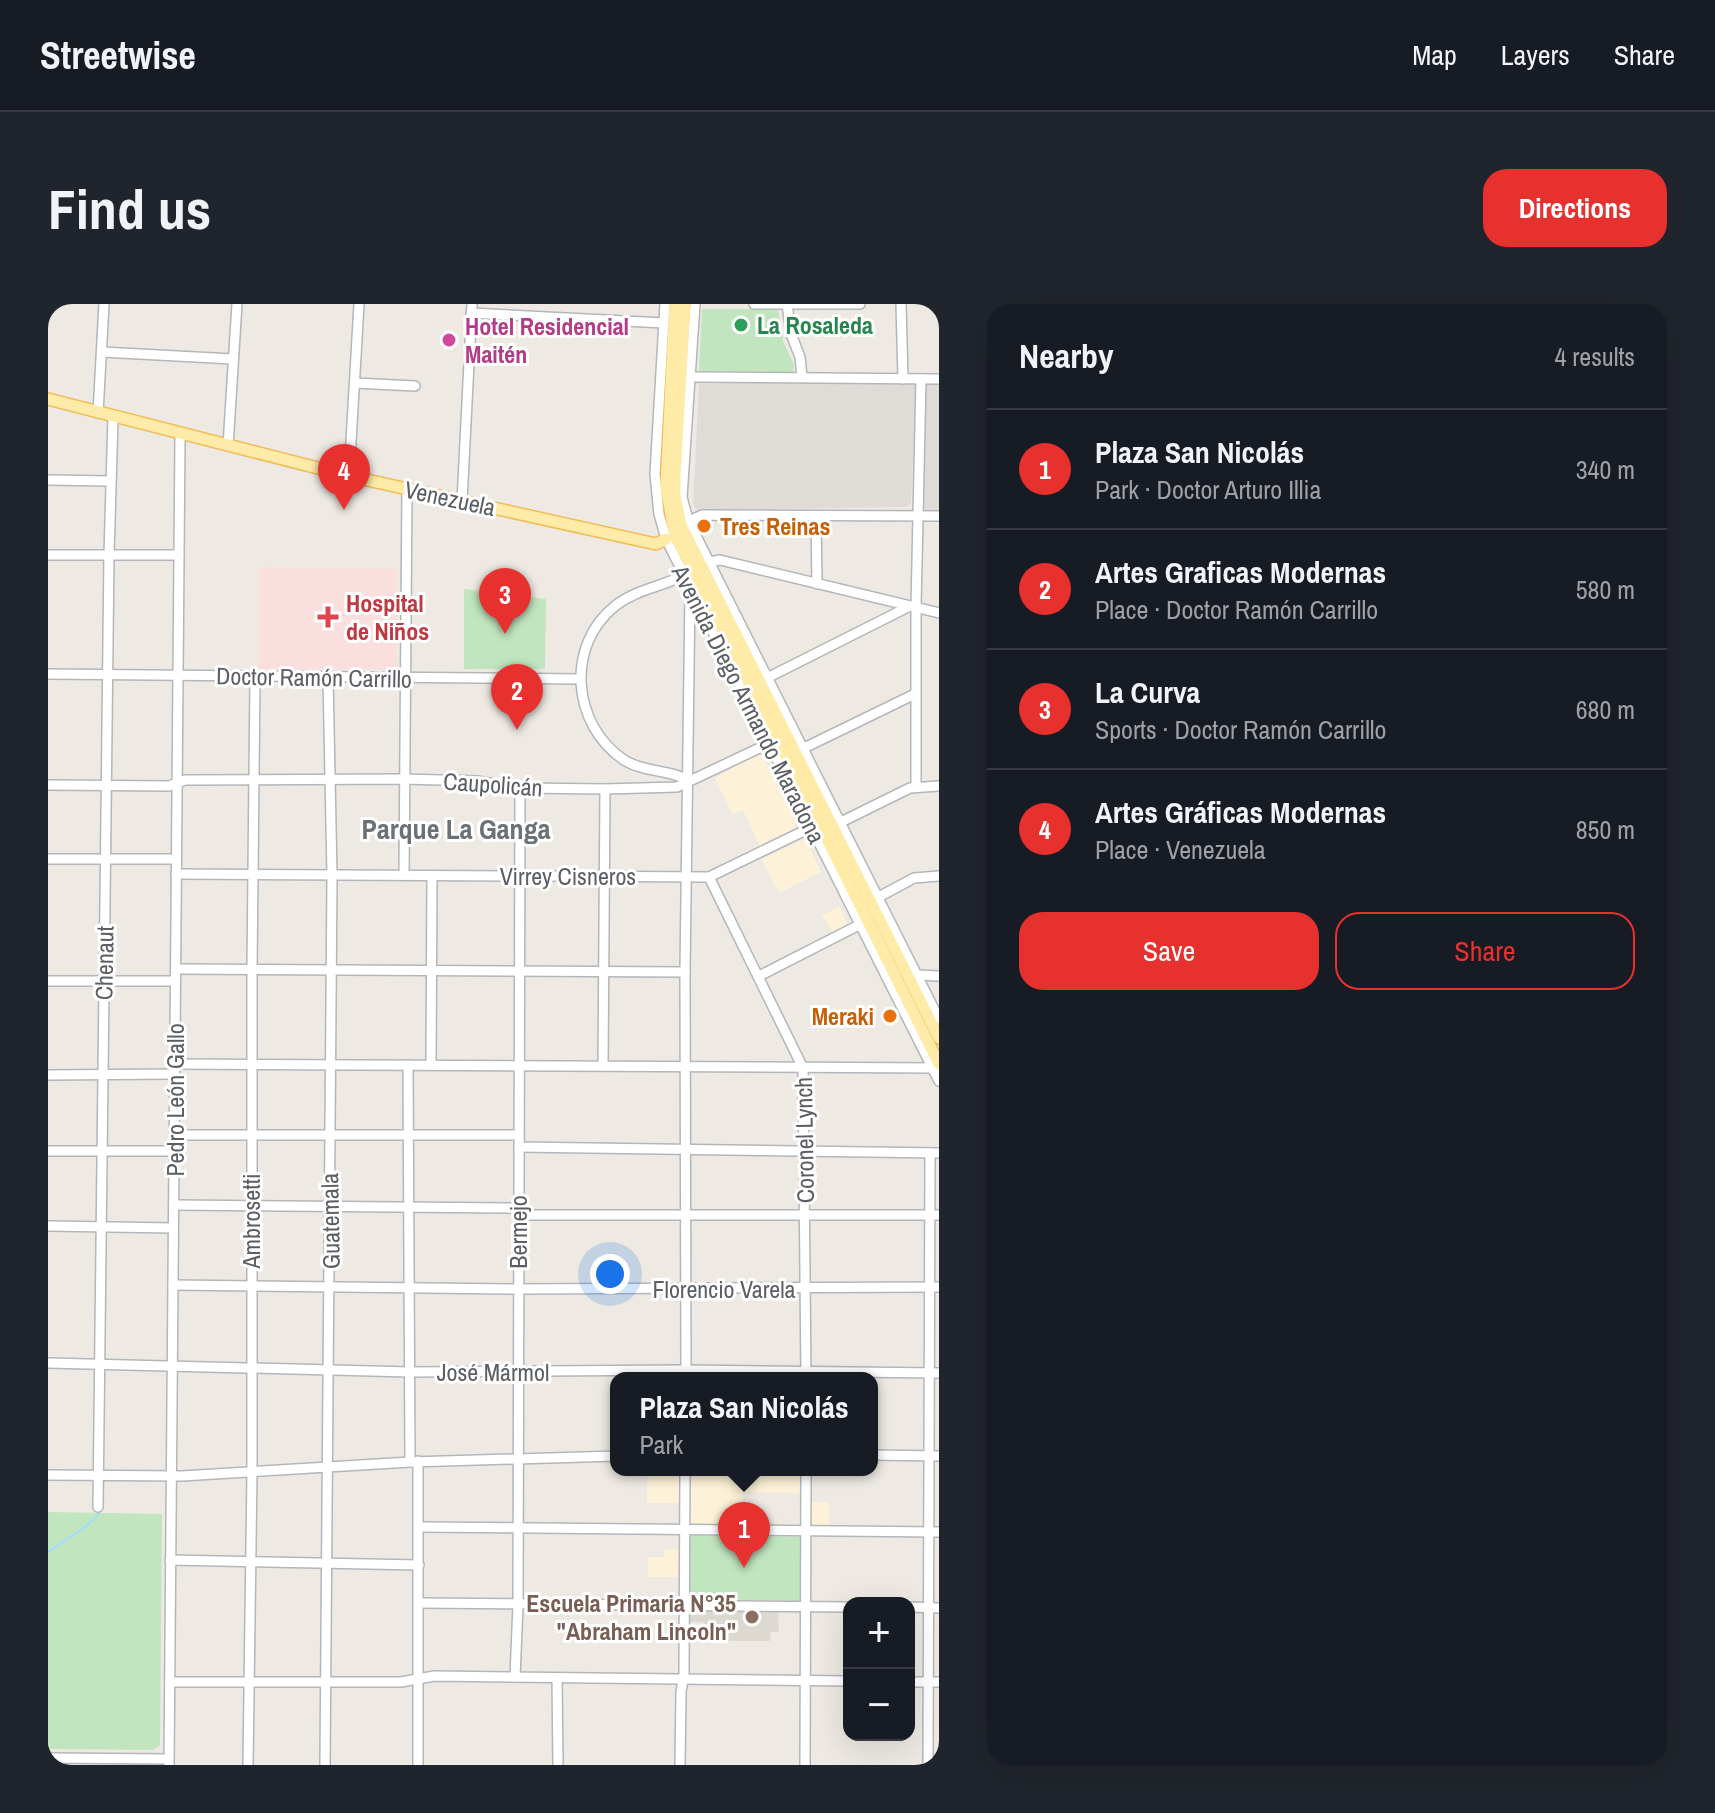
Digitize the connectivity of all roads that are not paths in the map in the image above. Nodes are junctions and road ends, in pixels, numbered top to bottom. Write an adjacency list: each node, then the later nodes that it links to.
1 (104, 304): 14 (street)
2 (237, 304): 15 (street)
3 (359, 304): 21 (street)
4 (665, 304): 13 (street, Avenida Diego Armando Maradona)
5 (675, 304): 36 (main road, Avenida Diego Armando Maradona)
6 (685, 304): 36 (main road, Avenida Diego Armando Maradona)
7 (695, 304): 16 (street, Avenida Diego Armando Maradona)
8 (754, 304): 9 (street)
9 (787, 304): 10 (street); 17 (street)
10 (860, 304)
11 (901, 304): 18 (street)
12 (471, 309): 13 (street); 32 (street)
13 (664, 323): 36 (street, Avenida Diego Armando Maradona)
14 (102, 352): 15 (street); 24 (street)
15 (233, 359): 27 (street)
16 (690, 377): 17 (street); 36 (street, Avenida Diego Armando Maradona)
17 (802, 377): 18 (street)
18 (903, 379): 19 (street)
19 (921, 379): 20 (street); 34 (street)
20 (939, 379)
21 (355, 383): 22 (street); 28 (street)
22 (415, 386)
23 (48, 399): 24 (main road, Venezuela)
24 (98, 413): 25 (main road, Venezuela)
25 (113, 418): 26 (main road, Venezuela); 30 (street, Chenaut)
26 (180, 435): 27 (main road, Venezuela); 39 (street, Pedro León Gallo)
27 (228, 446): 28 (main road, Venezuela)
28 (349, 476): 31 (main road, Venezuela)
29 (48, 480): 30 (street)
30 (110, 481): 38 (street, Chenaut)
31 (407, 489): 32 (main road, Venezuela); 50 (street)
32 (462, 501): 36 (main road, Venezuela)
33 (816, 516): 34 (street); 36 (street); 41 (street)
34 (919, 516): 35 (street); 43 (street)
35 (939, 516)
36 (677, 529): 40 (main road, Avenida Diego Armando Maradona); 40 (street, Avenida Diego Armando Maradona)
37 (48, 555): 38 (street)
38 (109, 555): 39 (street); 46 (street, Chenaut)
39 (179, 555): 47 (street, Pedro León Gallo)
40 (695, 568): 41 (street); 42 (street, Avenida Diego Armando Maradona); 51 (street, Avenida Diego Armando Maradona); 52 (street); 54 (main road, Avenida Diego Armando Maradona); 55 (main road, Avenida Diego Armando Maradona)
41 (817, 584): 43 (street)
42 (690, 589): 54 (street, Avenida Diego Armando Maradona); 60 (street)
43 (913, 606): 44 (street); 51 (street); 53 (street)
44 (939, 613)
45 (48, 674): 46 (street, Doctor Ramón Carrillo)
46 (109, 675): 47 (street, Doctor Ramón Carrillo); 63 (street, Chenaut)
47 (178, 675): 48 (street, Doctor Ramón Carrillo); 61 (street, Pedro León Gallo)
48 (255, 677): 49 (street, Doctor Ramón Carrillo); 58 (street, Ambrosetti)
49 (328, 677): 50 (street, Doctor Ramón Carrillo); 59 (street, Guatemala)
50 (404, 678): 52 (street, Doctor Ramón Carrillo); 57 (street)
51 (767, 678): 55 (street, Avenida Diego Armando Maradona)
52 (580, 679): 56 (street)
53 (915, 694): 55 (street); 64 (street)
54 (774, 745): 55 (street); 60 (street, Caupolicán); 69 (main road, Avenida Diego Armando Maradona)
55 (798, 750): 69 (main road, Avenida Diego Armando Maradona)
56 (654, 772): 60 (street); 67 (street)
57 (404, 779): 59 (street, Caupolicán); 66 (street, Caupolicán); 77 (street)
58 (255, 780): 59 (street, Caupolicán); 61 (street, Caupolicán); 75 (street, Ambrosetti)
59 (331, 780): 76 (street, Guatemala)
60 (688, 781): 67 (street, Caupolicán); 83 (street)
61 (176, 784): 63 (street, Caupolicán); 71 (street, Pedro León Gallo)
62 (48, 785): 63 (street, Caupolicán)
63 (106, 785): 72 (street, Chenaut)
64 (916, 786): 65 (street, Virrey Cisneros); 69 (street, Virrey Cisneros)
65 (939, 786)
66 (520, 788): 68 (street, Caupolicán); 79 (street, Bermejo)
67 (655, 788): 68 (street, Caupolicán)
68 (605, 789): 81 (street)
69 (825, 824): 73 (main road, Avenida Diego Armando Maradona); 82 (street, Virrey Cisneros); 84 (main road, Avenida Diego Armando Maradona); 85 (street, Avenida Diego Armando Maradona)
70 (48, 859): 72 (street)
71 (176, 859): 72 (street); 74 (street, Pedro León Gallo)
72 (105, 860): 98 (street, Chenaut)
73 (841, 868): 85 (main road); 86 (main road, Avenida Diego Armando Maradona)
74 (176, 874): 75 (street, Virrey Cisneros); 87 (street, Pedro León Gallo)
75 (253, 875): 76 (street, Virrey Cisneros); 88 (street, Ambrosetti)
76 (332, 875): 77 (street, Virrey Cisneros); 89 (street, Guatemala)
77 (404, 875): 78 (street, Virrey Cisneros)
78 (432, 876): 79 (street, Virrey Cisneros); 90 (street)
79 (520, 876): 81 (street, Virrey Cisneros); 91 (street, Bermejo)
80 (939, 876): 84 (street)
81 (602, 877): 83 (street, Virrey Cisneros); 92 (street)
82 (709, 877): 83 (street, Virrey Cisneros); 95 (street, Coronel Lynch)
83 (688, 878): 93 (street)
84 (874, 900): 94 (street, Avenida Diego Armando Maradona); 102 (main road, Avenida Diego Armando Maradona)
85 (849, 901): 86 (main road)
86 (864, 923): 95 (street); 100 (street, Avenida Diego Armando Maradona); 110 (main road, Avenida Diego Armando Maradona)
87 (176, 969): 88 (street); 99 (street, Pedro León Gallo)
88 (252, 971): 89 (street); 103 (street, Ambrosetti)
89 (329, 971): 90 (street); 104 (street, Guatemala)
90 (432, 971): 91 (street); 106 (street)
91 (520, 972): 92 (street); 107 (street, Bermejo)
92 (603, 972): 93 (street); 108 (street)
93 (685, 972): 109 (street)
94 (917, 975): 96 (street); 101 (street, Avenida Diego Armando Maradona)
95 (759, 976): 111 (street, Coronel Lynch)
96 (939, 976)
97 (48, 981): 98 (street)
98 (104, 981): 99 (street); 114 (street, Chenaut)
99 (175, 981): 112 (street, Pedro León Gallo)
100 (897, 996): 110 (main road)
101 (939, 1019)
102 (939, 1038)
103 (251, 1063): 104 (street); 112 (street); 117 (street, Ambrosetti)
104 (329, 1064): 105 (street); 118 (street, Guatemala)
105 (408, 1065): 106 (street); 119 (street)
106 (431, 1065): 107 (street)
107 (519, 1065): 108 (street); 120 (street, Bermejo)
108 (603, 1066): 109 (street)
109 (686, 1066): 111 (street); 122 (street)
110 (937, 1066): 111 (street); 115 (street, Avenida Diego Armando Maradona)
111 (803, 1068): 126 (street, Coronel Lynch)
112 (175, 1069): 114 (street); 116 (street, Pedro León Gallo)
113 (48, 1075): 114 (street)
114 (103, 1075): 125 (street, Chenaut)
115 (939, 1081)
116 (174, 1135): 117 (street); 124 (street, Pedro León Gallo)
117 (251, 1135): 118 (street); 129 (street, Ambrosetti)
118 (329, 1135): 119 (street); 130 (street, Guatemala)
119 (407, 1135): 120 (street); 131 (street)
120 (518, 1135): 121 (street, Bermejo)
121 (519, 1147): 122 (street); 132 (street, Bermejo)
122 (687, 1150): 126 (street); 133 (street)
123 (48, 1151): 125 (street)
124 (174, 1151): 125 (street); 128 (street, Pedro León Gallo)
125 (103, 1152): 137 (street, Chenaut)
126 (805, 1152): 127 (street); 135 (street, Coronel Lynch)
127 (934, 1153): 134 (street)
128 (174, 1205): 129 (street); 138 (street, Pedro León Gallo)
129 (251, 1206): 130 (street); 140 (street, Ambrosetti)
130 (330, 1207): 131 (street); 141 (street, Guatemala)
131 (409, 1207): 132 (street); 143 (street)
132 (518, 1212): 133 (street); 145 (street, Bermejo)
133 (686, 1215): 135 (street); 144 (street)
134 (934, 1215): 135 (street); 142 (street)
135 (805, 1216): 146 (street, Coronel Lynch)
136 (48, 1226): 137 (street)
137 (101, 1227): 138 (street); 148 (street, Chenaut)
138 (173, 1228): 139 (street, Pedro León Gallo)
139 (173, 1285): 140 (street, Florencio Varela); 149 (street, Pedro León Gallo)
140 (251, 1286): 141 (street, Florencio Varela); 150 (street, Ambrosetti)
141 (330, 1287): 143 (street, Florencio Varela); 151 (street, Guatemala)
142 (934, 1287): 146 (street, Florencio Varela); 156 (street)
143 (409, 1288): 145 (street, Florencio Varela); 152 (street)
144 (685, 1288): 145 (street, Florencio Varela); 146 (street, Florencio Varela); 153 (street)
145 (517, 1289): 155 (street, Bermejo)
146 (805, 1289): 154 (street, Coronel Lynch)
147 (48, 1363): 148 (street, José Mármol)
148 (102, 1363): 149 (street, José Mármol); 167 (street, Chenaut)
149 (173, 1365): 150 (street, José Mármol); 168 (street, Pedro León Gallo)
150 (252, 1368): 151 (street, José Mármol); 165 (street, Ambrosetti)
151 (329, 1370): 152 (street, José Mármol); 164 (street, Guatemala)
152 (410, 1372): 155 (street, José Mármol); 163 (street)
153 (686, 1372)
154 (806, 1372)
155 (517, 1373): 157 (street, José Mármol); 162 (street, Bermejo)
156 (934, 1373): 158 (street, José Mármol); 161 (street)
157 (610, 1374)
158 (878, 1374)
159 (878, 1455): 161 (street)
160 (610, 1456): 162 (street)
161 (934, 1456): 176 (street)
162 (519, 1457): 163 (street); 173 (street, Bermejo)
163 (414, 1462): 164 (street); 172 (street)
164 (328, 1466): 165 (street); 179 (street, Guatemala)
165 (252, 1471): 168 (street); 178 (street, Ambrosetti)
166 (48, 1475): 167 (street)
167 (99, 1475): 168 (street); 171 (street, Chenaut)
168 (172, 1476): 177 (street, Pedro León Gallo)
169 (685, 1476): 174 (street)
170 (806, 1476): 175 (street)
171 (98, 1507)
172 (420, 1527): 173 (street); 180 (street)
173 (518, 1529): 174 (street); 182 (street, Bermejo)
174 (684, 1530): 175 (street); 183 (street)
175 (806, 1532): 176 (street); 184 (street)
176 (934, 1532): 186 (street)
177 (170, 1560): 178 (street); 193 (street, Pedro León Gallo)
178 (250, 1562): 179 (street); 195 (street, Ambrosetti)
179 (327, 1563): 180 (street); 196 (street, Guatemala)
180 (419, 1565): 181 (street)
181 (419, 1603): 182 (street); 189 (street)
182 (518, 1605): 183 (street); 187 (street, Bermejo)
183 (684, 1606): 184 (street); 190 (street)
184 (806, 1606): 185 (street); 191 (street)
185 (843, 1607)
186 (934, 1608): 194 (street)
187 (515, 1677): 188 (street); 189 (street)
188 (557, 1678): 190 (street); 202 (street)
189 (416, 1680): 196 (street); 201 (street)
190 (683, 1680): 191 (street); 203 (street)
191 (805, 1680): 192 (street); 204 (street)
192 (843, 1681)
193 (170, 1682): 195 (street); 198 (street, Pedro León Gallo)
194 (934, 1682): 205 (street)
195 (248, 1683): 196 (street); 199 (street, Ambrosetti)
196 (327, 1683): 200 (street, Guatemala)
197 (48, 1758): 198 (street)
198 (169, 1762)
199 (248, 1765)
200 (325, 1765)
201 (418, 1765)
202 (558, 1765)
203 (680, 1765)
204 (805, 1765)
205 (928, 1765)

